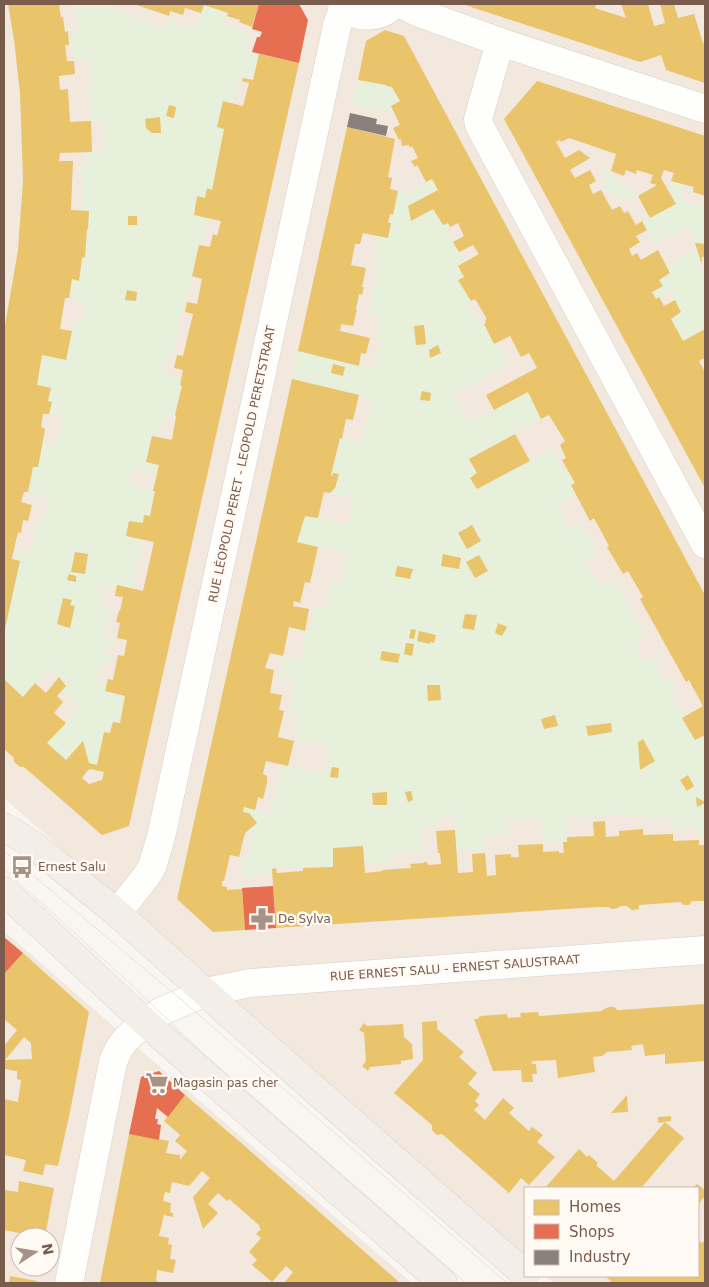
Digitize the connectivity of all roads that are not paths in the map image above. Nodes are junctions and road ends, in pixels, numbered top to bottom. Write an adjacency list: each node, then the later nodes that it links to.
1 (394, 4): 3 (street)
2 (401, 4): 4 (street)
3 (343, 5): 9 (street, RUE LÉOPOLD PERET - LEOPOLD PERETSTRAAT)
4 (500, 42): 5 (street); 6 (street)
5 (705, 109)
6 (705, 544)
7 (4, 827): 9 (main road)
8 (4, 891): 12 (main road)
9 (117, 913): 11 (main road)
10 (705, 950): 11 (street, RUE ERNEST SALU - ERNEST SALUSTRAAT)
11 (206, 992): 12 (street, RUE ERNEST SALU - ERNEST SALUSTRAAT); 13 (main road)
12 (146, 1022): 14 (street, RUE ERNEST SALU - ERNEST SALUSTRAAT); 15 (main road)
13 (524, 1273)
14 (69, 1283)
15 (444, 1283)

